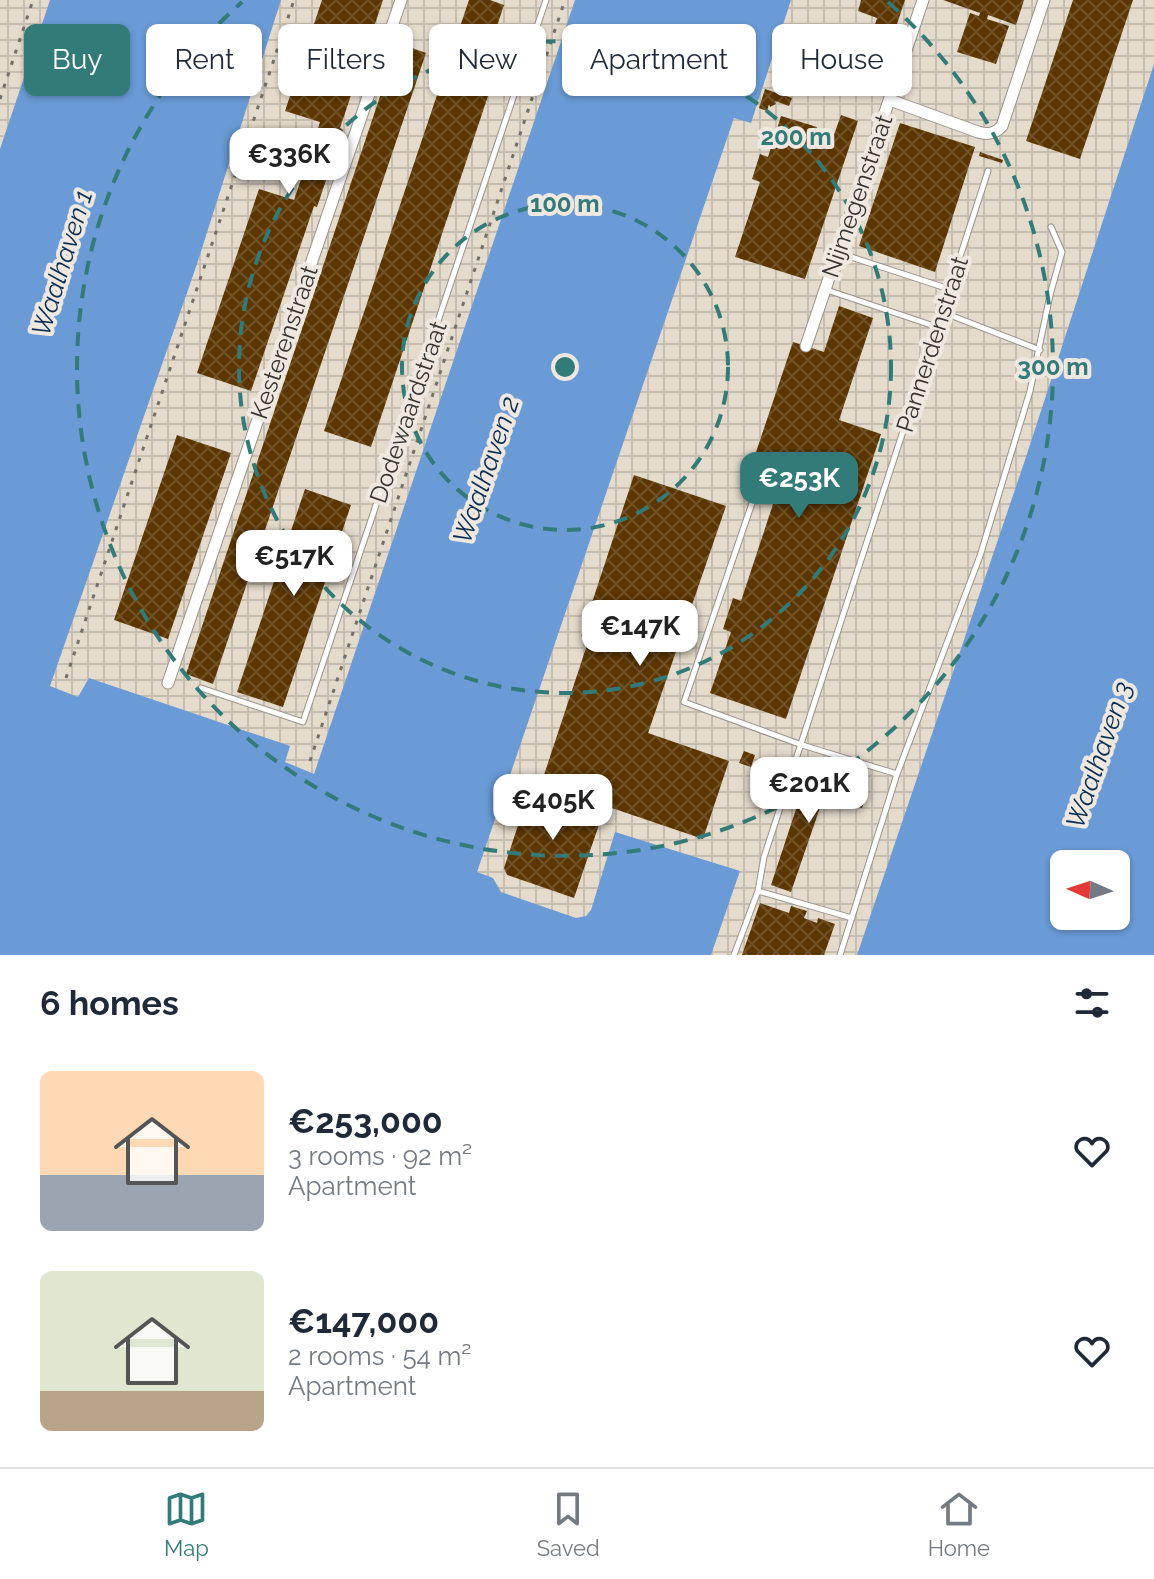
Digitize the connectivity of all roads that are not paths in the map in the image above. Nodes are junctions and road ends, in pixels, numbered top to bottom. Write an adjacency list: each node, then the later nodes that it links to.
1 (401, 0): 16 (street, Kesterenstraat)
2 (546, 0): 17 (lane, Dodewaardstraat)
3 (923, 0): 5 (street, Nijmegenstraat)
4 (1044, 0): 5 (street)
5 (890, 100): 8 (street, Nijmegenstraat)
6 (988, 171): 9 (lane, Pannerdenstraat)
7 (1051, 227): 14 (lane)
8 (838, 253): 9 (lane); 10 (street, Nijmegenstraat)
9 (949, 289): 11 (lane, Pannerdenstraat)
10 (826, 290): 12 (lane); 13 (street, Nijmegenstraat)
11 (942, 312): 12 (lane, Pannerdenstraat); 14 (lane)
12 (937, 327): 18 (lane, Pannerdenstraat)
13 (806, 346)
14 (1040, 350): 19 (lane)
15 (762, 474): 18 (lane)
16 (168, 683)
17 (201, 688)
18 (802, 745): 19 (lane); 20 (lane, Pannerdenstraat)
19 (897, 774): 21 (lane)
20 (758, 891): 21 (lane); 22 (lane, Pannerdenstraat)
21 (852, 918): 23 (lane)
22 (734, 955)
23 (840, 955)

